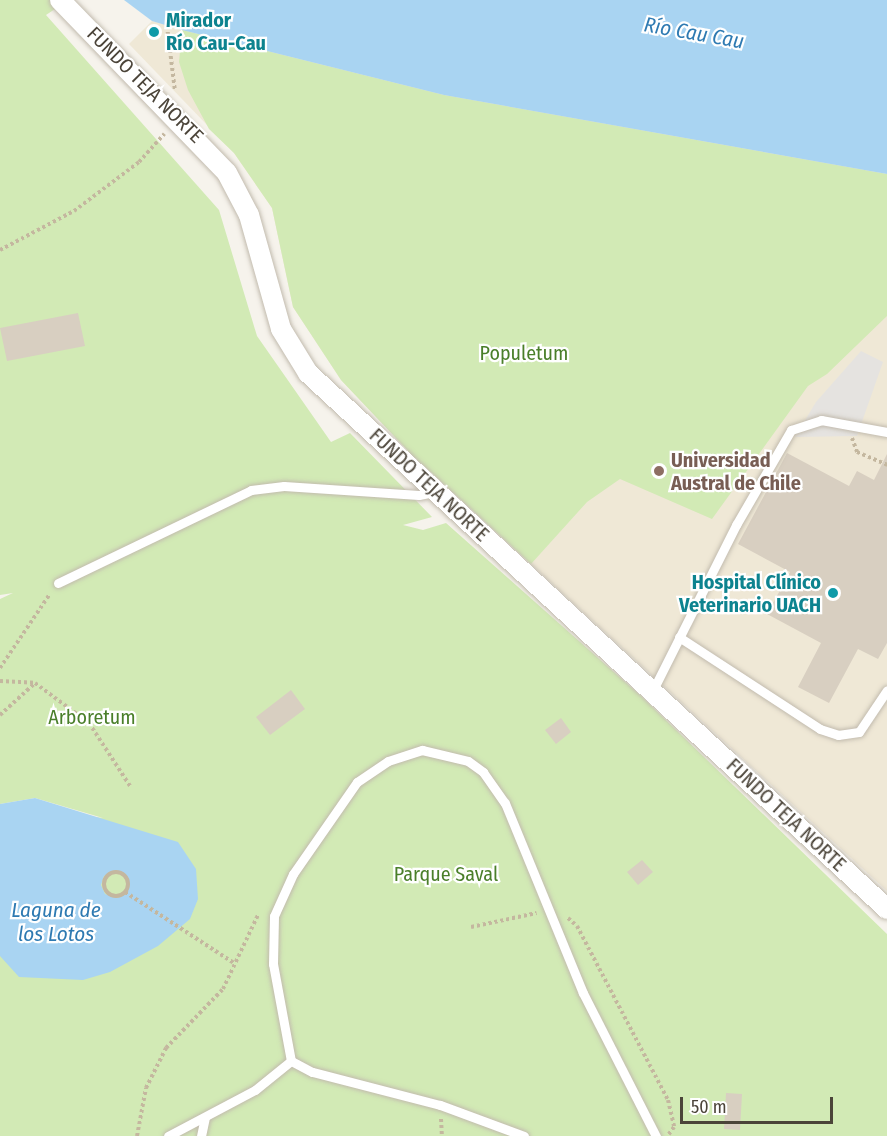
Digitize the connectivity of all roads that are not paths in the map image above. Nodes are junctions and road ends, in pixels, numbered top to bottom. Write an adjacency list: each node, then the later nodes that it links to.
1 (60, 0): 3 (street, FUNDO TEJA NORTE)
2 (887, 432): 5 (lane)
3 (435, 492): 4 (lane); 6 (street, FUNDO TEJA NORTE)
4 (58, 583)
5 (679, 637): 6 (lane); 7 (lane)
6 (653, 690): 8 (street, FUNDO TEJA NORTE)
7 (887, 690)
8 (887, 909)
9 (291, 1061): 10 (lane); 13 (lane); 14 (lane)
10 (205, 1117): 11 (lane); 12 (lane)
11 (168, 1136)
12 (201, 1136)
13 (524, 1136)
14 (656, 1136)

